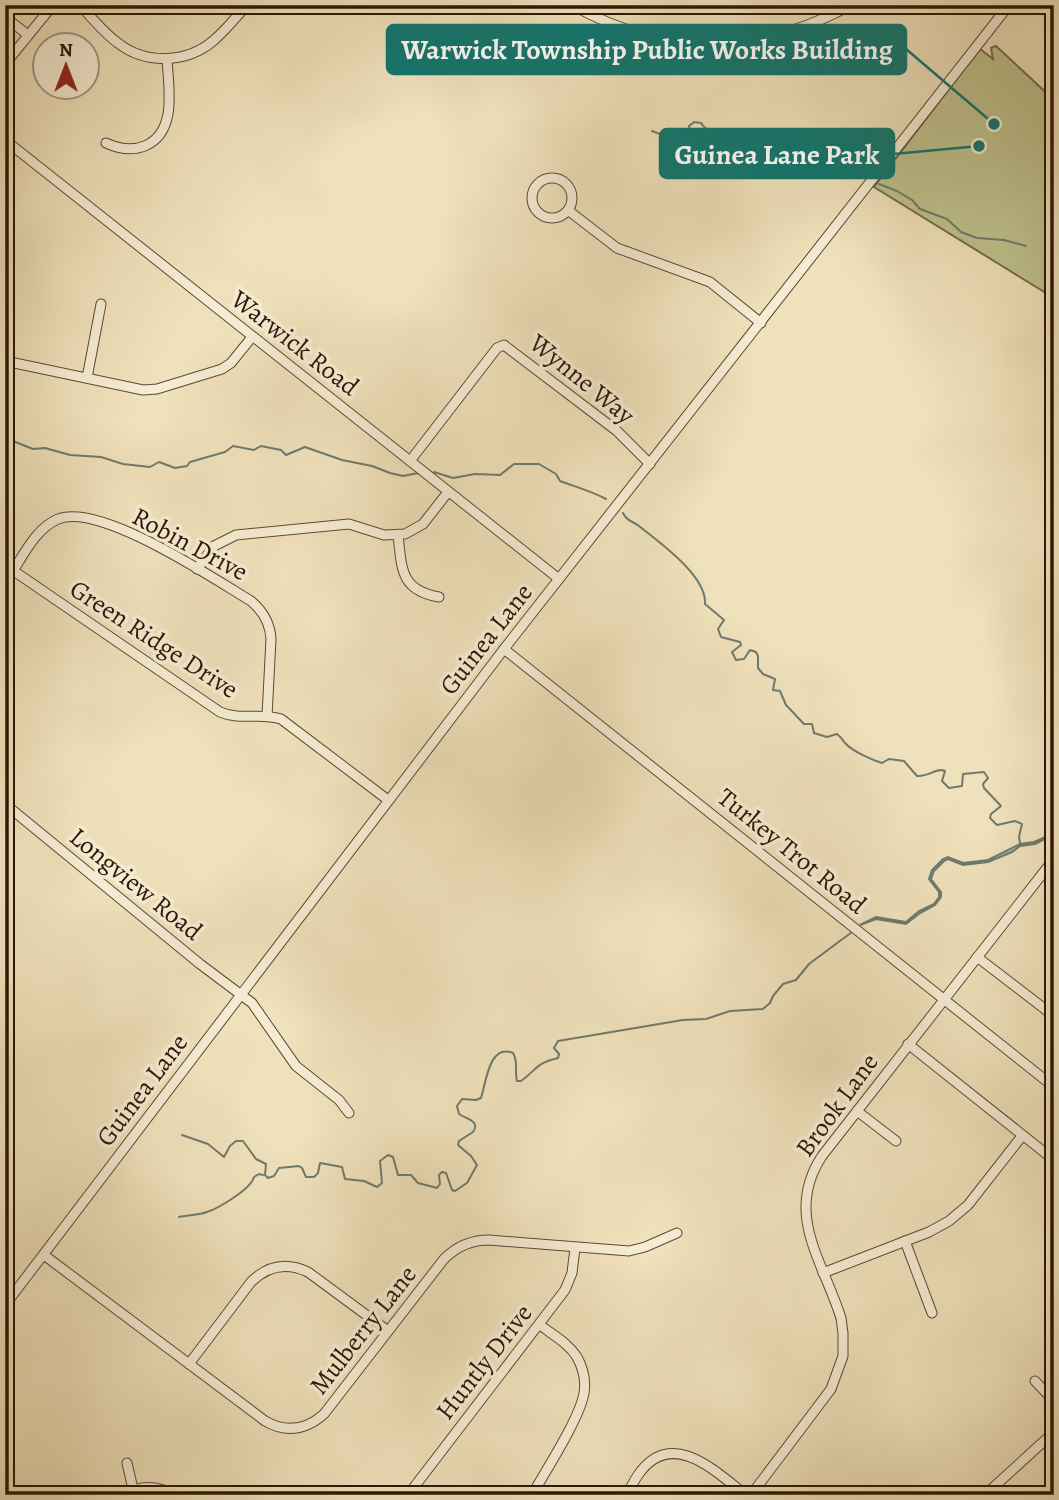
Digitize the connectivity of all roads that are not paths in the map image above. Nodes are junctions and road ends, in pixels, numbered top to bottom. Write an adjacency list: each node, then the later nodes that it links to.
1 (53, 5): 8 (street)
2 (80, 5): 9 (street)
3 (247, 5): 9 (street)
4 (572, 5): 5 (street)
5 (851, 5)
6 (1006, 6): 15 (street, Guinea Lane)
7 (5, 17): 8 (street)
8 (28, 35): 10 (street)
9 (167, 59): 12 (street)
10 (5, 64)
11 (5, 140): 16 (street, Warwick Road)
12 (106, 143)
13 (569, 211): 13 (street); 15 (street)
14 (101, 304): 18 (street)
15 (761, 323): 20 (street, Guinea Lane)
16 (252, 337): 18 (street); 19 (street, Warwick Road)
17 (5, 361): 18 (street)
18 (87, 378)
19 (410, 461): 20 (street, Wynne Way); 21 (street, Warwick Road)
20 (650, 464): 25 (street, Guinea Lane)
21 (448, 492): 22 (street); 25 (street, Warwick Road)
22 (398, 535): 24 (street); 26 (street)
23 (9, 568): 24 (street, Robin Drive); 28 (street, Green Ridge Drive)
24 (197, 569): 28 (street, Robin Drive)
25 (559, 579): 27 (street, Guinea Lane)
26 (439, 597)
27 (504, 649): 29 (street, Guinea Lane); 34 (street, Turkey Trot Road)
28 (267, 716): 29 (street, Green Ridge Drive)
29 (388, 800): 33 (street, Guinea Lane)
30 (5, 804): 33 (street, Longview Road)
31 (1054, 859): 32 (street, Brook Lane)
32 (977, 957): 34 (street, Brook Lane); 36 (street)
33 (240, 995): 40 (street, Longview Road); 47 (street, Guinea Lane)
34 (944, 999): 37 (street, Brook Lane); 38 (street, Turkey Trot Road)
35 (1054, 1000): 36 (street)
36 (1050, 1013)
37 (908, 1044): 39 (street, Brook Lane); 41 (street, Brook Lane)
38 (1054, 1087)
39 (857, 1111): 42 (street); 48 (street, Brook Lane)
40 (349, 1113)
41 (1023, 1136): 43 (street, Brook Lane); 45 (street)
42 (896, 1141)
43 (1054, 1160)
44 (677, 1233): 46 (street, Mulberry Lane)
45 (905, 1241): 48 (street); 50 (street)
46 (575, 1248): 51 (street, Huntly Drive); 52 (street, Mulberry Lane)
47 (44, 1255): 49 (street, Guinea Lane); 53 (street, Mulberry Lane)
48 (824, 1273): 67 (street, Brook Lane)
49 (5, 1305)
50 (932, 1314)
51 (540, 1325): 63 (street, Huntly Drive); 64 (street)
52 (388, 1331): 53 (street, Mulberry Lane); 53 (street)
53 (189, 1364)
54 (1035, 1381): 55 (street)
55 (1054, 1401)
56 (1054, 1432): 68 (street)
57 (127, 1463): 58 (street)
58 (132, 1489): 61 (street); 62 (street)
59 (5, 1490): 60 (street)
60 (12, 1495)
61 (122, 1495)
62 (174, 1495)
63 (408, 1495)
64 (532, 1495)
65 (626, 1495): 66 (street)
66 (746, 1495)
67 (751, 1495)
68 (985, 1495)

